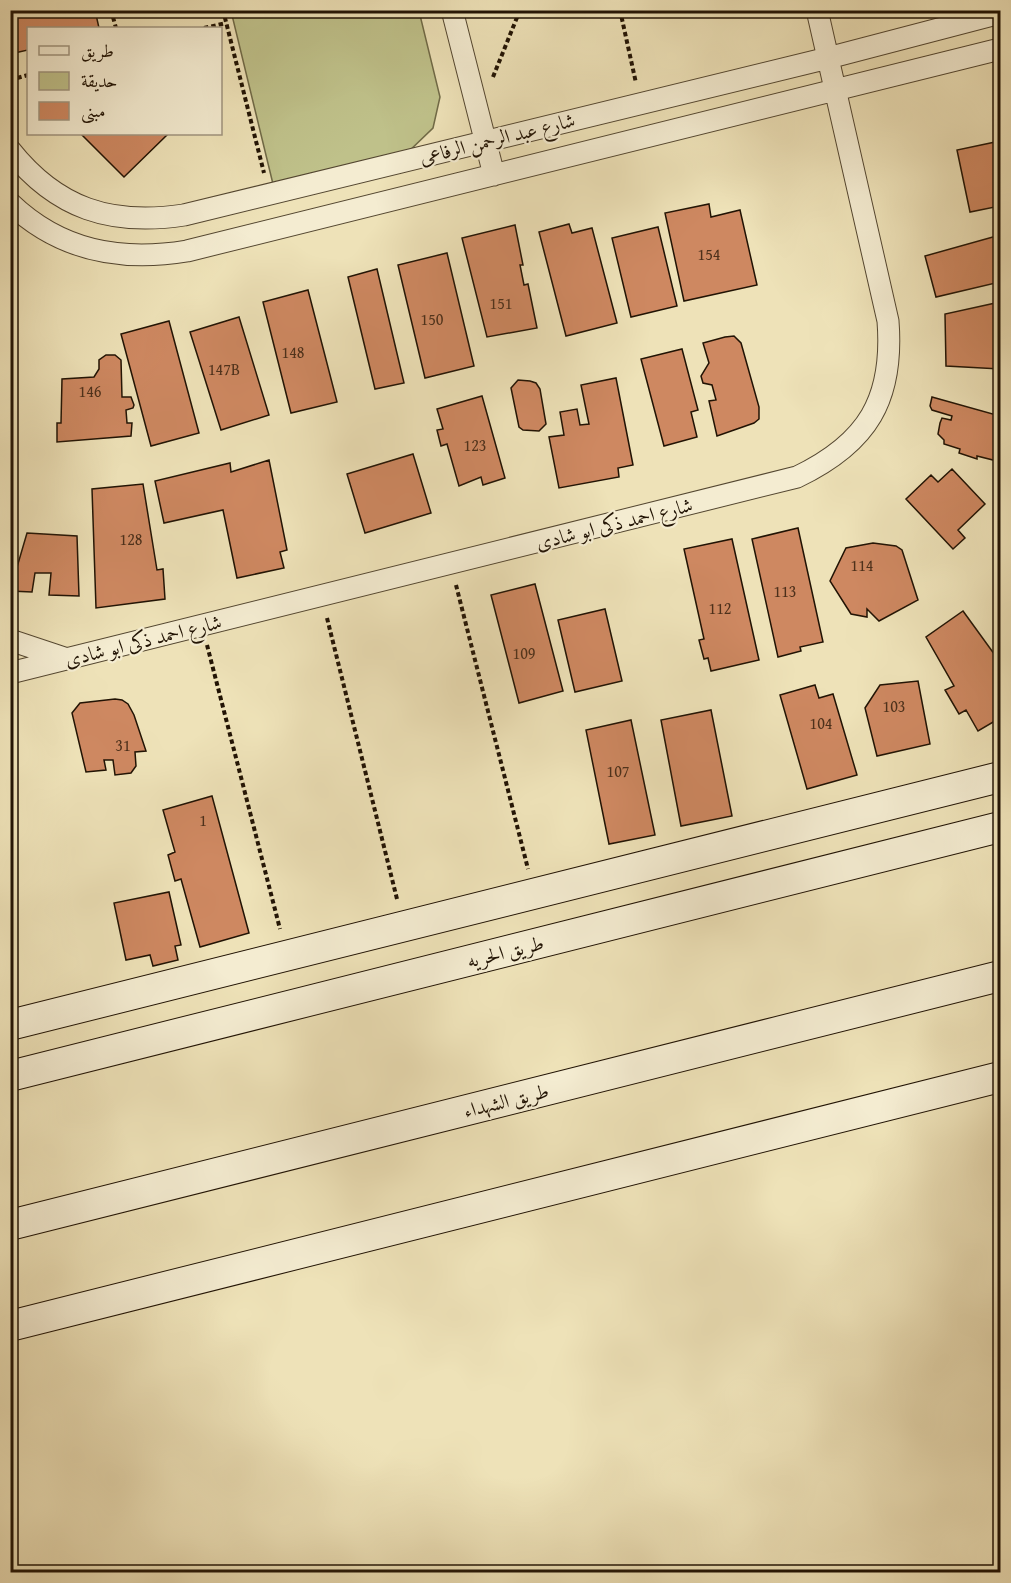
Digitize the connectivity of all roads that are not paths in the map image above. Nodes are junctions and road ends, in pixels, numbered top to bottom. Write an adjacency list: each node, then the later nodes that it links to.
1 (452, 10): 7 (street)
2 (818, 10): 5 (street, شارع احمد ذكى ابو شادى)
3 (1000, 13): 5 (street, شارع عبد الرحمن الرفاعى)
4 (1000, 49): 6 (street, شارع عبد الرحمن الرفاعى)
5 (828, 58): 6 (street, شارع احمد ذكى ابو شادى); 7 (street, شارع عبد الرحمن الرفاعى)
6 (837, 90): 9 (street, شارع عبد الرحمن الرفاعى); 12 (street, شارع احمد ذكى ابو شادى)
7 (485, 141): 8 (street, شارع عبد الرحمن الرفاعى); 9 (street)
8 (10, 150)
9 (495, 175): 10 (street, شارع عبد الرحمن الرفاعى)
10 (10, 203)
11 (10, 640): 12 (street)
12 (67, 659): 13 (street, شارع احمد ذكى ابو شادى)
13 (10, 673)
14 (1000, 777): 17 (street)
15 (1000, 827): 18 (street, طريق الحريه)
16 (1000, 976): 20 (street, طريق الشهداء)
17 (10, 1025)
18 (10, 1076)
19 (1000, 1077): 21 (street)
20 (10, 1225)
21 (10, 1326)

